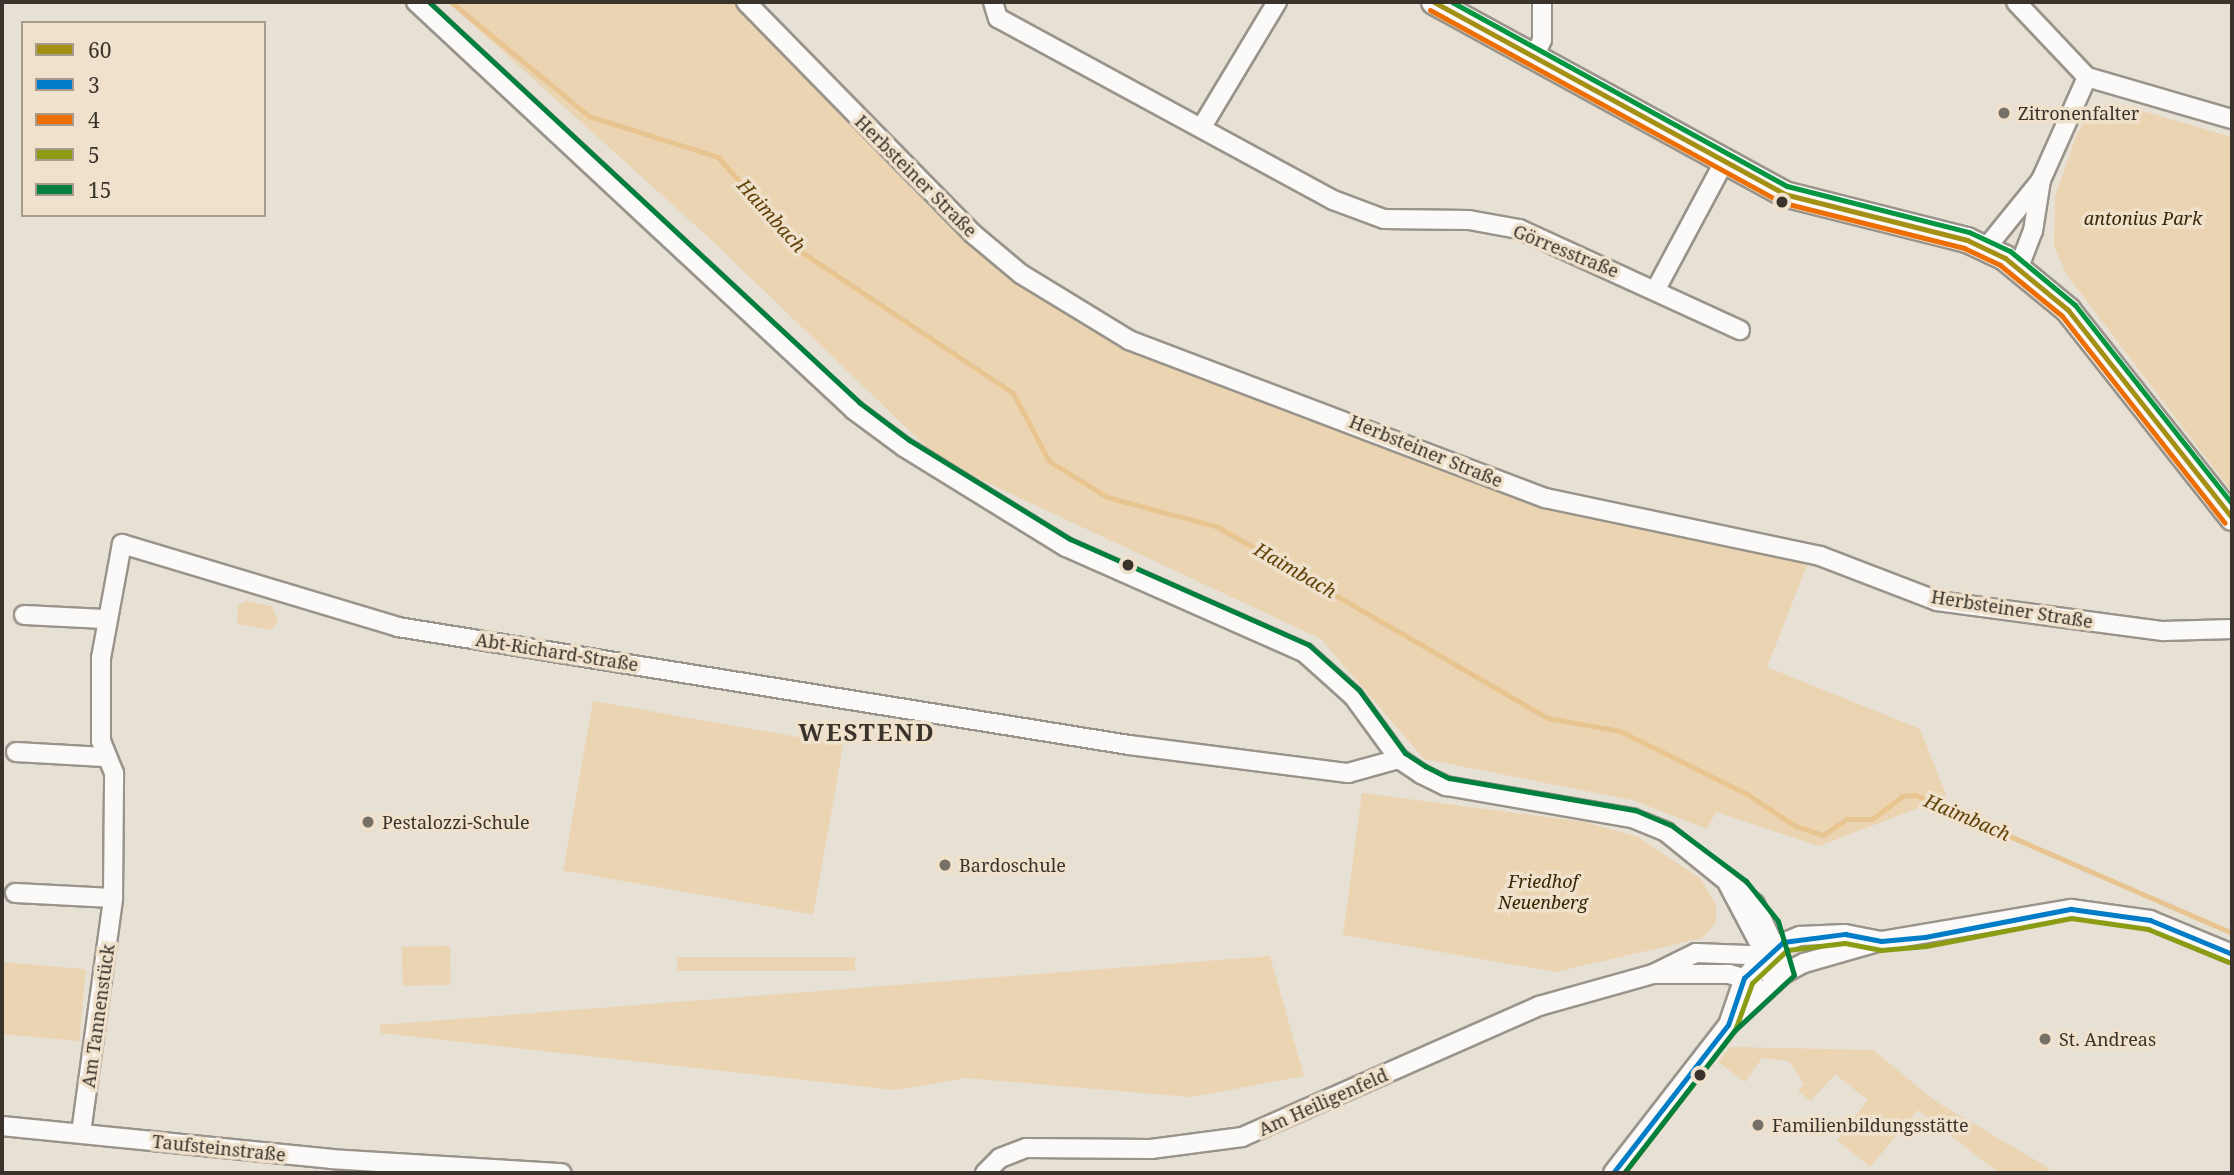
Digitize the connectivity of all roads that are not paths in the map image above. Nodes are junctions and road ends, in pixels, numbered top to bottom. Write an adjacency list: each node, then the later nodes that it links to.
1 (416, 2): 25 (street)
2 (746, 2): 22 (street, Herbsteiner Straße)
3 (993, 2): 11 (street, Görresstraße)
4 (1277, 2): 11 (street)
5 (1434, 2): 8 (main road)
6 (1542, 2): 8 (street)
7 (2016, 2): 9 (street)
8 (1534, 57): 12 (main road)
9 (2087, 77): 10 (street); 13 (street)
10 (2232, 119)
11 (1203, 125): 16 (street, Görresstraße)
12 (1723, 164): 14 (main road); 16 (street)
13 (2041, 180): 14 (street); 15 (street)
14 (1986, 248): 15 (main road)
15 (2019, 267): 18 (main road)
16 (1656, 289): 17 (street, Görresstraße)
17 (1740, 330)
18 (2232, 518)
19 (122, 544): 21 (street, Am Tannenstück); 25 (street, Abt-Richard-Straße)
20 (24, 615): 21 (street)
21 (105, 619): 24 (street, Am Tannenstück)
22 (2232, 629)
23 (16, 752): 24 (street)
24 (104, 757): 27 (street, Am Tannenstück)
25 (1399, 759): 29 (street)
26 (15, 893): 27 (street)
27 (113, 898): 36 (street, Am Tannenstück)
28 (1881, 941): 29 (street); 30 (street); 33 (street)
29 (1766, 954): 31 (street, Am Heiligenfeld); 32 (street); 33 (street); 33 (street, Am Heiligenfeld)
30 (2232, 954)
31 (1653, 974): 32 (street, Am Heiligenfeld); 38 (street, Am Heiligenfeld)
32 (1744, 978): 33 (street, Am Heiligenfeld); 34 (street)
33 (1778, 979): 34 (street)
34 (1728, 1025): 39 (street)
35 (2, 1126): 36 (street, Taufsteinstraße)
36 (81, 1133): 37 (street, Taufsteinstraße)
37 (562, 1173)
38 (985, 1173)
39 (1613, 1173)

